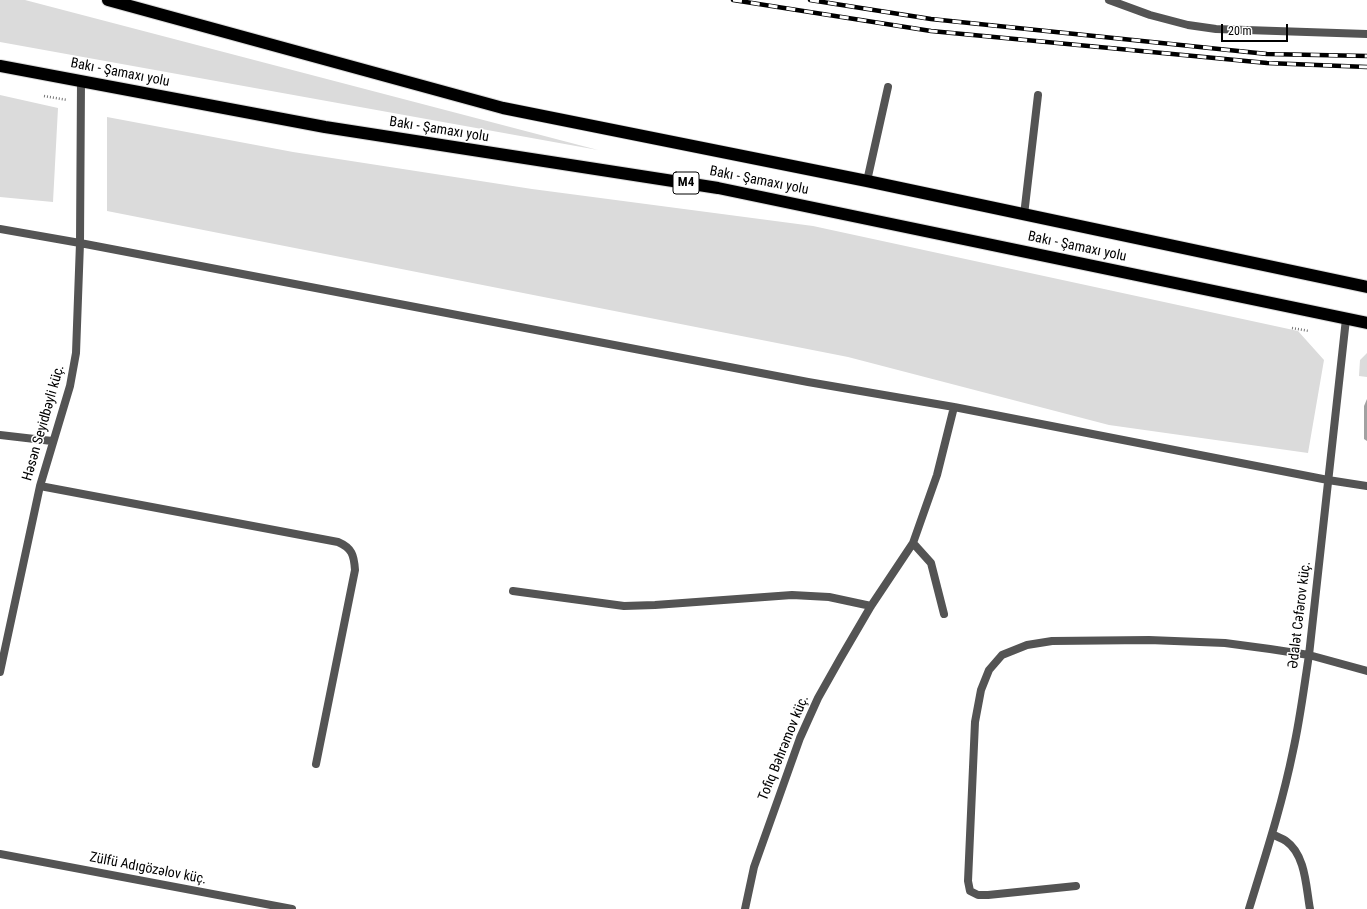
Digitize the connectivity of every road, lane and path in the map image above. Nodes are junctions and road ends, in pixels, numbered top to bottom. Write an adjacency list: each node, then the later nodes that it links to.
1 (108, 0): 12 (highway, Bakı - Şamaxı yolu)
2 (1109, 0): 3 (street)
3 (1367, 34)
4 (0, 60): 6 (highway)
5 (0, 66): 6 (highway, Bakı - Şamaxı yolu / M4)
6 (45, 74): 7 (highway, Bakı - Şamaxı yolu / M4)
7 (81, 81): 11 (street, Həsən Seyidbəyli küç.); 17 (highway, Bakı - Şamaxı yolu / M4)
8 (888, 87): 12 (street)
9 (1038, 95): 13 (street)
10 (44, 96): 11 (path)
11 (81, 102): 15 (street, Həsən Seyidbəyli küç.)
12 (867, 181): 13 (highway, Bakı - Şamaxı yolu)
13 (1024, 215): 16 (highway, Bakı - Şamaxı yolu)
14 (0, 229): 15 (street)
15 (80, 243): 19 (street); 21 (street, Həsən Seyidbəyli küç.)
16 (1367, 286)
17 (1346, 319): 18 (highway, Bakı - Şamaxı yolu / M4); 22 (street, Ədalət Cəfərov küç.)
18 (1367, 323)
19 (954, 407): 22 (street); 25 (street, Tofiq Bəhrəmov küç.)
20 (0, 435): 21 (street)
21 (52, 441): 23 (street, Həsən Seyidbəyli küç.)
22 (1328, 480): 24 (street); 29 (street, Ədalət Cəfərov küç.)
23 (40, 486): 31 (street, Həsən Seyidbəyli küç.); 32 (street)
24 (1367, 486)
25 (913, 543): 27 (street, Tofiq Bəhrəmov küç.); 28 (street)
26 (513, 591): 27 (street)
27 (870, 606): 37 (street, Tofiq Bəhrəmov küç.)
28 (944, 614)
29 (1309, 655): 30 (street); 33 (street, Ədalət Cəfərov küç.); 35 (street)
30 (1367, 671)
31 (0, 672)
32 (316, 764)
33 (1272, 834): 38 (street, Ədalət Cəfərov küç.); 39 (street)
34 (0, 854): 36 (street, Zülfü Adıgözəlov küç.)
35 (1076, 886)
36 (292, 909)
37 (745, 909)
38 (1249, 909)
39 (1310, 909)

